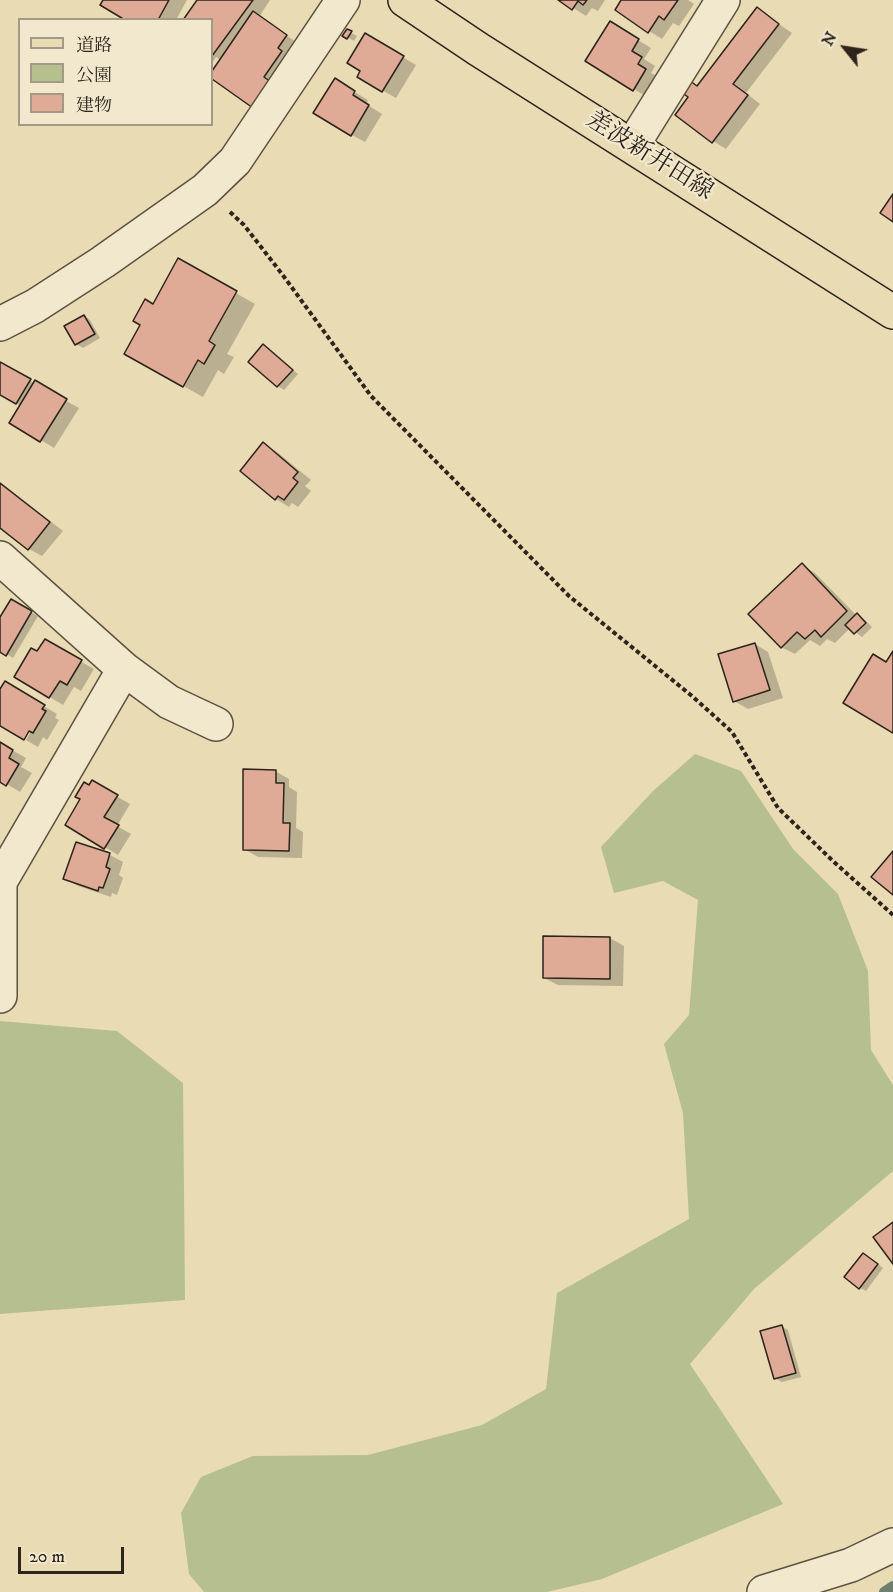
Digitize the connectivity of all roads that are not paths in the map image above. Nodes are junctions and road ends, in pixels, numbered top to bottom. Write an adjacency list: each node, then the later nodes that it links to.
1 (343, 0): 6 (street)
2 (405, 0): 4 (main road, 差波新井田線)
3 (723, 0): 4 (street)
4 (632, 146): 5 (main road, 差波新井田線)
5 (893, 312)
6 (0, 324)
7 (0, 558): 8 (street)
8 (124, 669): 9 (street); 10 (street)
9 (216, 724)
10 (0, 996)
11 (893, 1545): 12 (street)
12 (764, 1592)

